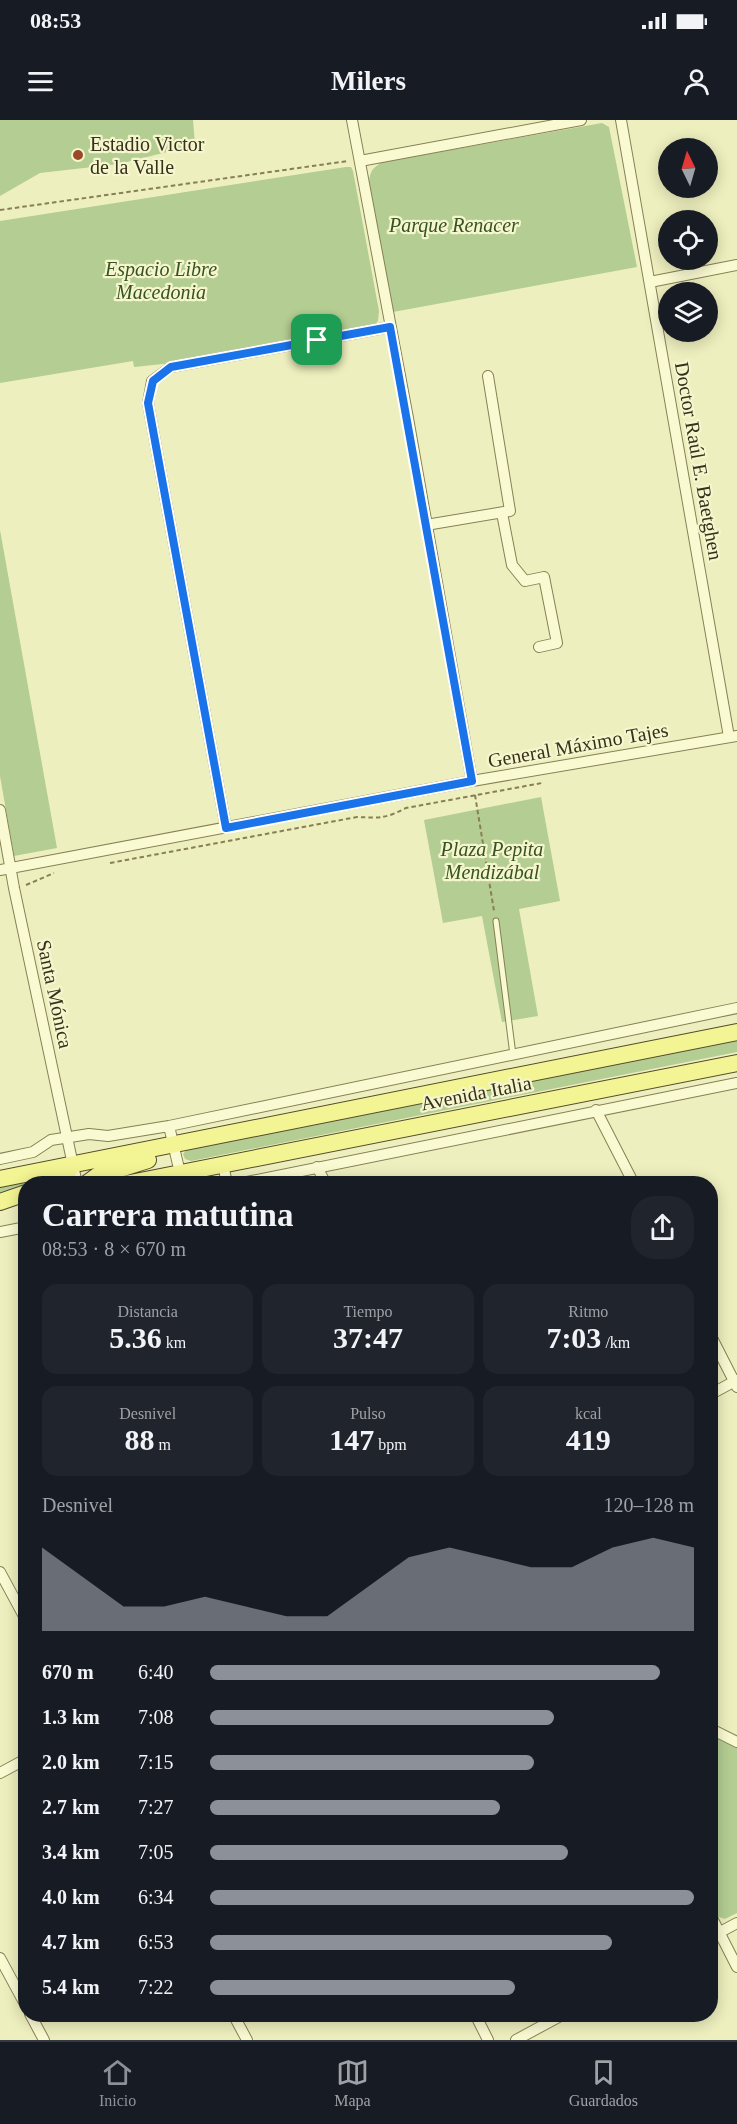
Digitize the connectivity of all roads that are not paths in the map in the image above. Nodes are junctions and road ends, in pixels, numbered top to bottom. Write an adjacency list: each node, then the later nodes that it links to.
1 (352, 120): 4 (street)
2 (582, 120): 4 (street)
3 (621, 120): 6 (street, Doctor Raúl E. Baetghen)
4 (360, 161): 7 (street)
5 (737, 265): 6 (street)
6 (650, 282): 12 (street, Doctor Raúl E. Baetghen)
7 (390, 327): 10 (street); 15 (street)
8 (488, 376): 9 (street)
9 (502, 513): 10 (street); 11 (street)
10 (426, 525): 13 (street)
11 (539, 647)
12 (733, 736): 13 (street, General Máximo Tajes)
13 (472, 781): 15 (street, General Máximo Tajes)
14 (0, 810): 16 (street, Santa Mónica)
15 (226, 828): 16 (street, General Máximo Tajes)
16 (5, 869): 28 (street, Santa Mónica)
17 (496, 921): 20 (lane)
18 (737, 1008): 20 (street, Avenida Italia)
19 (737, 1032): 22 (main road, Avenida Italia)
20 (513, 1055): 22 (street); 24 (street, Avenida Italia)
21 (737, 1064): 31 (main road, Avenida Italia)
22 (516, 1076): 27 (main road, Avenida Italia)
23 (737, 1083): 25 (street, Avenida Italia)
24 (246, 1110): 26 (street, Avenida Italia); 27 (street)
25 (597, 1110): 33 (street, Avenida Italia); 42 (street)
26 (169, 1126): 28 (street, Avenida Italia); 29 (street)
27 (250, 1130): 29 (main road, Avenida Italia)
28 (66, 1137): 30 (street, Avenida Italia); 32 (street, Santa Mónica)
29 (174, 1145): 32 (main road, Avenida Italia); 34 (street); 37 (main road)
30 (0, 1160)
31 (223, 1164): 34 (main road, Avenida Italia); 39 (street)
32 (72, 1166): 35 (main road); 36 (street, Santa Mónica); 43 (main road, Avenida Italia)
33 (317, 1167): 40 (street, Avenida Italia); 41 (street)
34 (180, 1173): 38 (main road, Avenida Italia)
35 (65, 1176)
36 (74, 1176)
37 (97, 1176)
38 (165, 1176)
39 (225, 1176)
40 (275, 1176)
41 (322, 1176)
42 (629, 1176)
43 (0, 1179)
44 (18, 1196): 45 (main road)
45 (0, 1202)
46 (18, 1205): 47 (main road)
47 (0, 1208)
48 (18, 1229): 49 (street)
49 (0, 1232)
50 (718, 1349): 51 (street)
51 (736, 1383): 52 (street)
52 (718, 1391)
53 (0, 1572): 54 (street)
54 (18, 1605)
55 (718, 1732): 56 (street)
56 (737, 1742)
57 (18, 1763): 58 (street)
58 (0, 1773)
59 (737, 1923): 60 (street)
60 (718, 1933)
61 (718, 1939): 63 (street)
62 (0, 1958): 64 (street)
63 (737, 1967)
64 (18, 1991)
65 (34, 2022): 69 (street)
66 (238, 2022): 70 (street)
67 (479, 2022): 71 (street)
68 (549, 2022): 72 (street)
69 (44, 2040)
70 (247, 2040)
71 (488, 2040)
72 (516, 2040)

